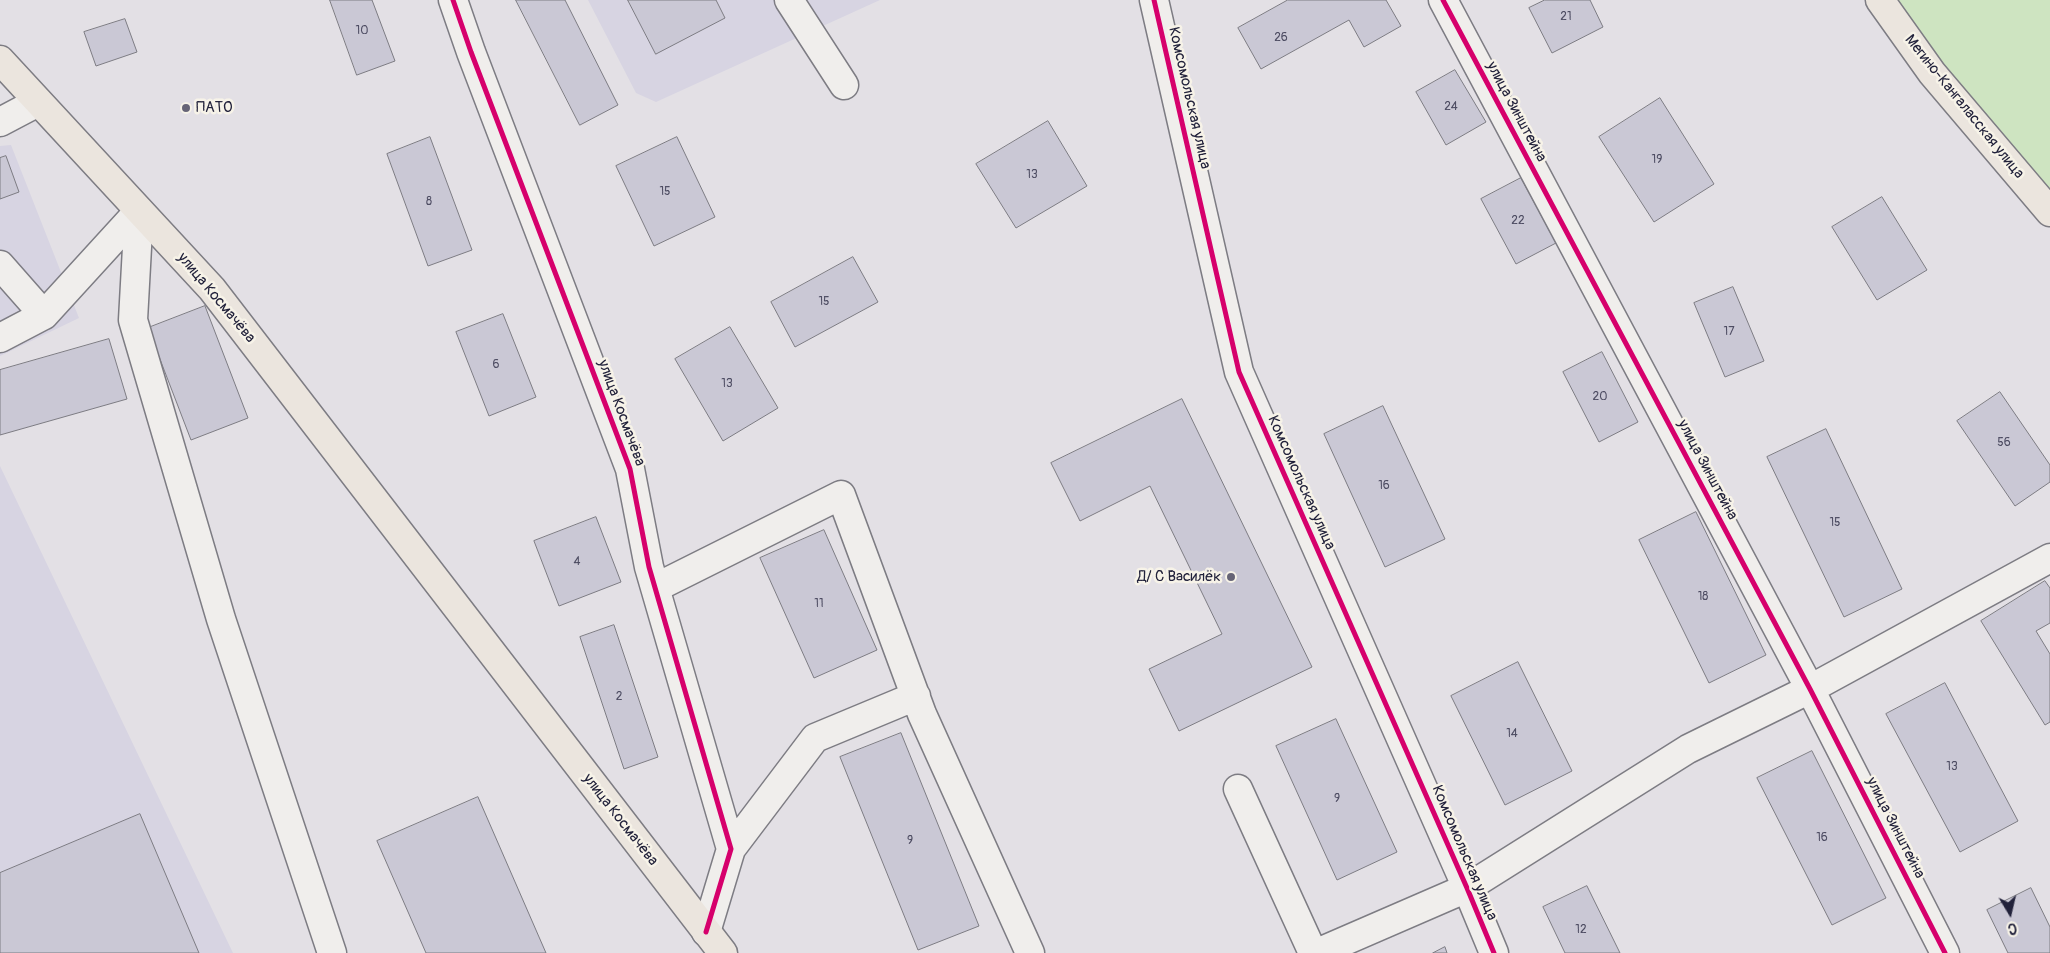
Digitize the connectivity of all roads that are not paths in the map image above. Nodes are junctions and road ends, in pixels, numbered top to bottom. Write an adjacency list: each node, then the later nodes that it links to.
1 (453, 0): 16 (street, улица Космачёва)
2 (789, 0): 7 (street)
3 (1154, 0): 21 (street, Комсомольская улица)
4 (1443, 0): 17 (street, улица Зинштейна)
5 (1880, 0): 11 (main road, Мегино-Кангаласская улица)
6 (0, 60): 8 (main road, улица Космачёва)
7 (844, 86)
8 (38, 102): 9 (street); 10 (main road, улица Космачёва)
9 (0, 122)
10 (140, 211): 13 (street); 22 (main road, улица Космачёва); 23 (street)
11 (2050, 212)
12 (0, 265): 13 (street)
13 (44, 315): 14 (street)
14 (0, 338)
15 (2050, 558): 17 (street)
16 (655, 588): 18 (street); 20 (street, улица Космачёва)
17 (1810, 689): 21 (street); 29 (street, улица Зинштейна)
18 (916, 696): 20 (street); 25 (street)
19 (1238, 790): 26 (street)
20 (731, 849): 22 (street)
21 (1467, 888): 27 (street); 28 (street, Комсомольская улица)
22 (706, 932): 24 (main road, улица Космачёва)
23 (332, 953)
24 (723, 953)
25 (1030, 953)
26 (1313, 953)
27 (1318, 953)
28 (1494, 953)
29 (1945, 953)

